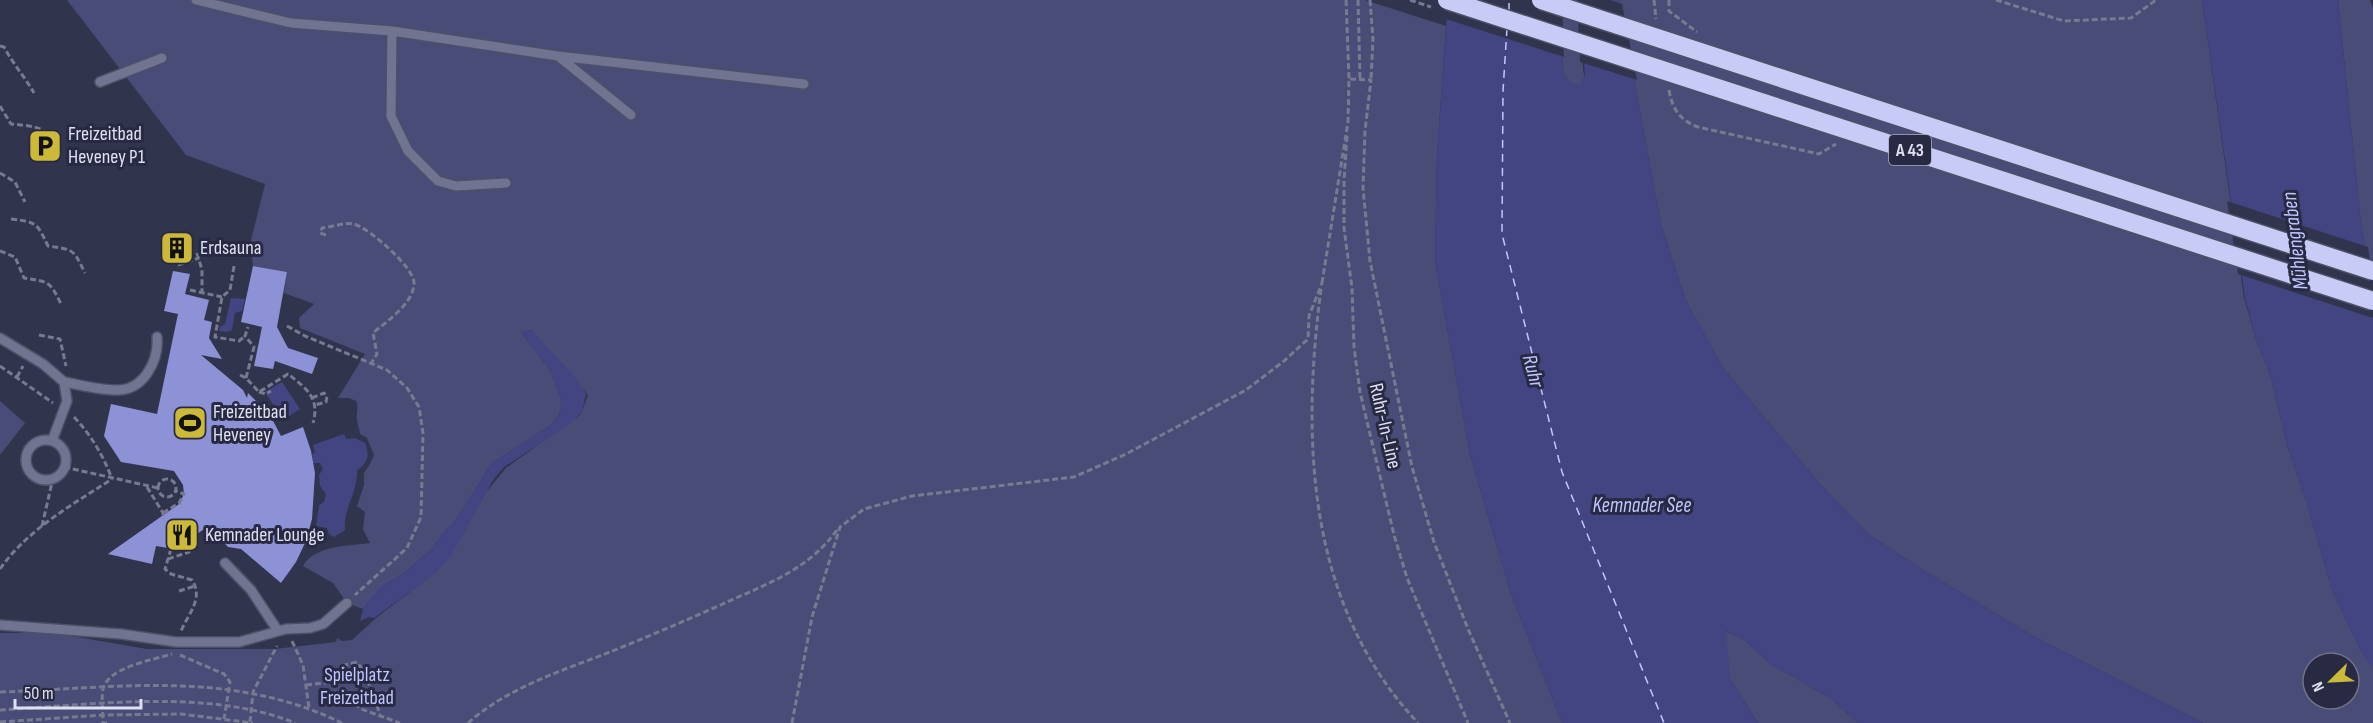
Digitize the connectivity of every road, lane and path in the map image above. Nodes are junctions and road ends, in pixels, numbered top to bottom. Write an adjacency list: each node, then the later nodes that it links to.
1 (196, 0): 13 (lane)
2 (1346, 0): 18 (path)
3 (1358, 0): 17 (path)
4 (1370, 0): 19 (path)
5 (1448, 0): 43 (highway, A 43, bridge)
6 (1541, 0): 37 (highway, A 43, bridge)
7 (1669, 0): 12 (path)
8 (1996, 0): 11 (path)
9 (2022, 0): 11 (path)
10 (2156, 0): 11 (path)
11 (2022, 8)
12 (1669, 11)
13 (392, 31): 15 (lane); 28 (lane)
14 (0, 46): 22 (path)
15 (558, 56): 21 (lane); 24 (lane)
16 (162, 58): 20 (lane)
17 (1360, 78): 18 (path); 19 (path)
18 (1349, 79): 25 (path)
19 (1371, 80): 111 (path)
20 (100, 81)
21 (804, 84)
22 (34, 93)
23 (0, 106): 26 (path)
24 (631, 115)
25 (1348, 122): 39 (path); 110 (path, Ruhr-In-Line)
26 (60, 154)
27 (0, 173): 29 (path)
28 (506, 183)
29 (25, 202)
30 (11, 219): 38 (path)
31 (326, 235): 51 (path)
32 (0, 251): 44 (path)
33 (197, 253): 34 (path)
34 (199, 258): 35 (path); 41 (path)
35 (178, 265)
36 (234, 266): 42 (path)
37 (2373, 271)
38 (85, 273)
39 (1322, 283): 74 (path); 109 (path)
40 (190, 290): 41 (path)
41 (202, 292): 42 (path)
42 (222, 297): 48 (path)
43 (2373, 301)
44 (61, 304)
45 (287, 326): 53 (path)
46 (248, 327): 48 (path)
47 (39, 335): 57 (path)
48 (245, 336): 56 (path)
49 (157, 337): 57 (lane)
50 (0, 338): 57 (lane)
51 (375, 344): 52 (path); 53 (path)
52 (369, 345)
53 (372, 362): 82 (path)
54 (0, 366): 62 (path)
55 (240, 375): 56 (path)
56 (246, 378): 59 (path)
57 (64, 382): 62 (lane)
58 (271, 391): 59 (path)
59 (259, 392): 60 (path)
60 (312, 398): 61 (path); 61 (path)
61 (315, 405): 63 (path)
62 (64, 410): 64 (lane); 67 (path)
63 (313, 423)
64 (52, 441): 65 (lane); 66 (lane)
65 (64, 467): 66 (lane); 67 (path)
66 (53, 478): 73 (path)
67 (112, 478): 68 (path); 73 (path)
68 (147, 487): 69 (path); 71 (path)
69 (158, 488): 70 (path); 70 (path)
70 (176, 491): 71 (path)
71 (163, 513): 72 (path)
72 (162, 519)
73 (42, 526): 79 (path)
74 (840, 526): 107 (path); 108 (path)
75 (185, 542): 77 (path)
76 (171, 549): 77 (path)
77 (168, 559): 80 (path)
78 (225, 563): 84 (lane)
79 (0, 569)
80 (195, 586): 81 (path); 85 (path)
81 (178, 591)
82 (347, 603): 84 (lane)
83 (0, 625): 85 (lane)
84 (282, 630): 85 (lane); 88 (path)
85 (176, 642)
86 (277, 646): 92 (path)
87 (333, 682): 88 (path); 99 (path); 99 (path)
88 (306, 685): 95 (path)
89 (103, 688): 90 (path); 90 (path); 91 (path); 93 (path)
90 (229, 689): 92 (path); 94 (path)
91 (0, 692)
92 (254, 693): 95 (path); 97 (path)
93 (102, 705): 94 (path); 96 (path); 98 (path)
94 (226, 706): 97 (path); 100 (path)
95 (309, 708): 105 (path)
96 (0, 710)
97 (252, 710): 102 (path); 104 (path)
98 (103, 716): 100 (path); 101 (path); 103 (path)
99 (380, 716): 106 (path)
100 (224, 719): 102 (path)
101 (0, 722)
102 (251, 722)
103 (107, 723)
104 (295, 723)
105 (342, 723)
106 (400, 723)
107 (468, 723)
108 (792, 723)
109 (1418, 723)
110 (1468, 723)
111 (1510, 723)

